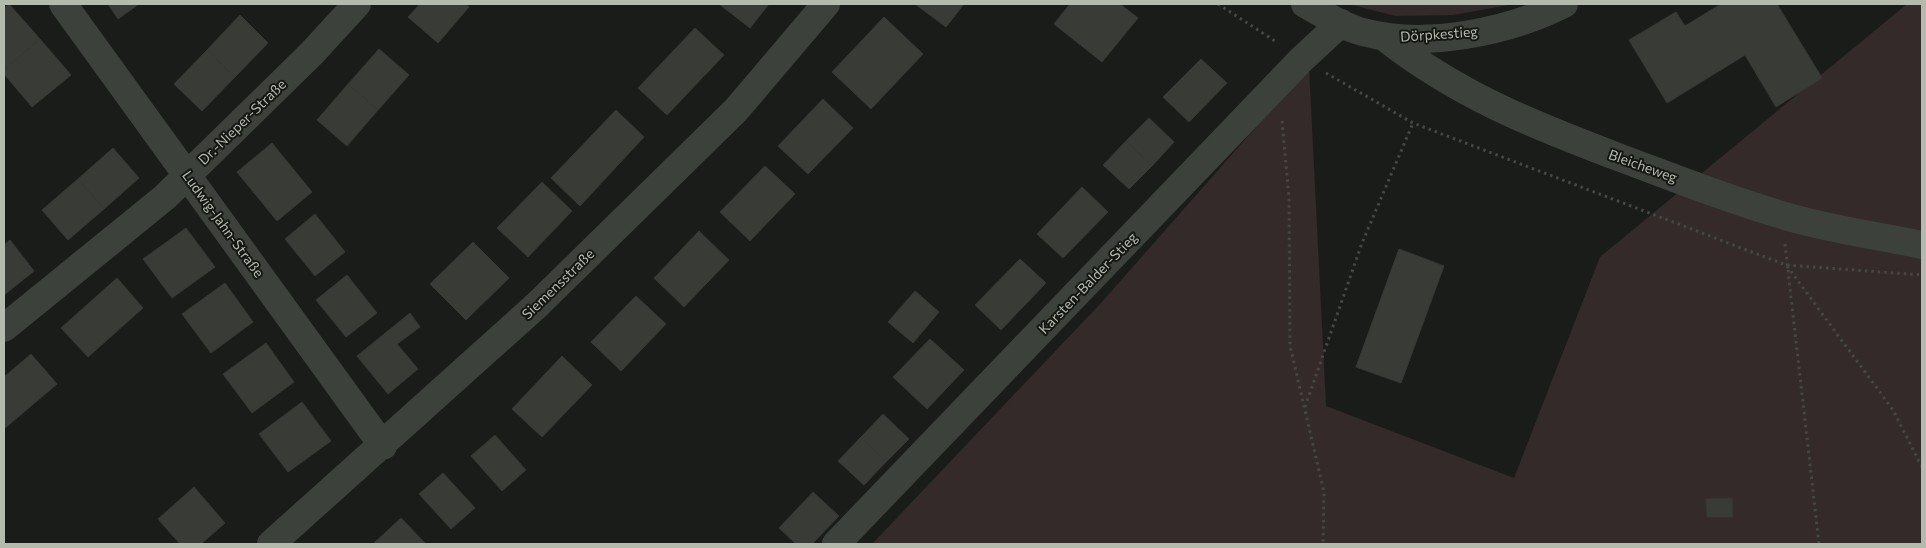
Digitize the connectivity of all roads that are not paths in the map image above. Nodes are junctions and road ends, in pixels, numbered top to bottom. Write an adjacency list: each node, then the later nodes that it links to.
1 (63, 4): 8 (street, Ludwig-Jahn-Straße)
2 (357, 4): 8 (street, Dr.-Nieper-Straße)
3 (826, 4): 11 (street, Siemensstraße)
4 (1305, 4): 6 (street)
5 (1564, 4): 7 (street, Dörpkestieg)
6 (1341, 23): 7 (street, Dörpkestieg); 13 (street, Karsten-Balder-Stieg)
7 (1384, 37): 9 (street, Bleicheweg)
8 (188, 175): 10 (street, Dr.-Nieper-Straße); 11 (street, Ludwig-Jahn-Straße)
9 (1922, 245)
10 (4, 328)
11 (383, 446): 12 (street, Siemensstraße)
12 (271, 544)
13 (836, 544)

